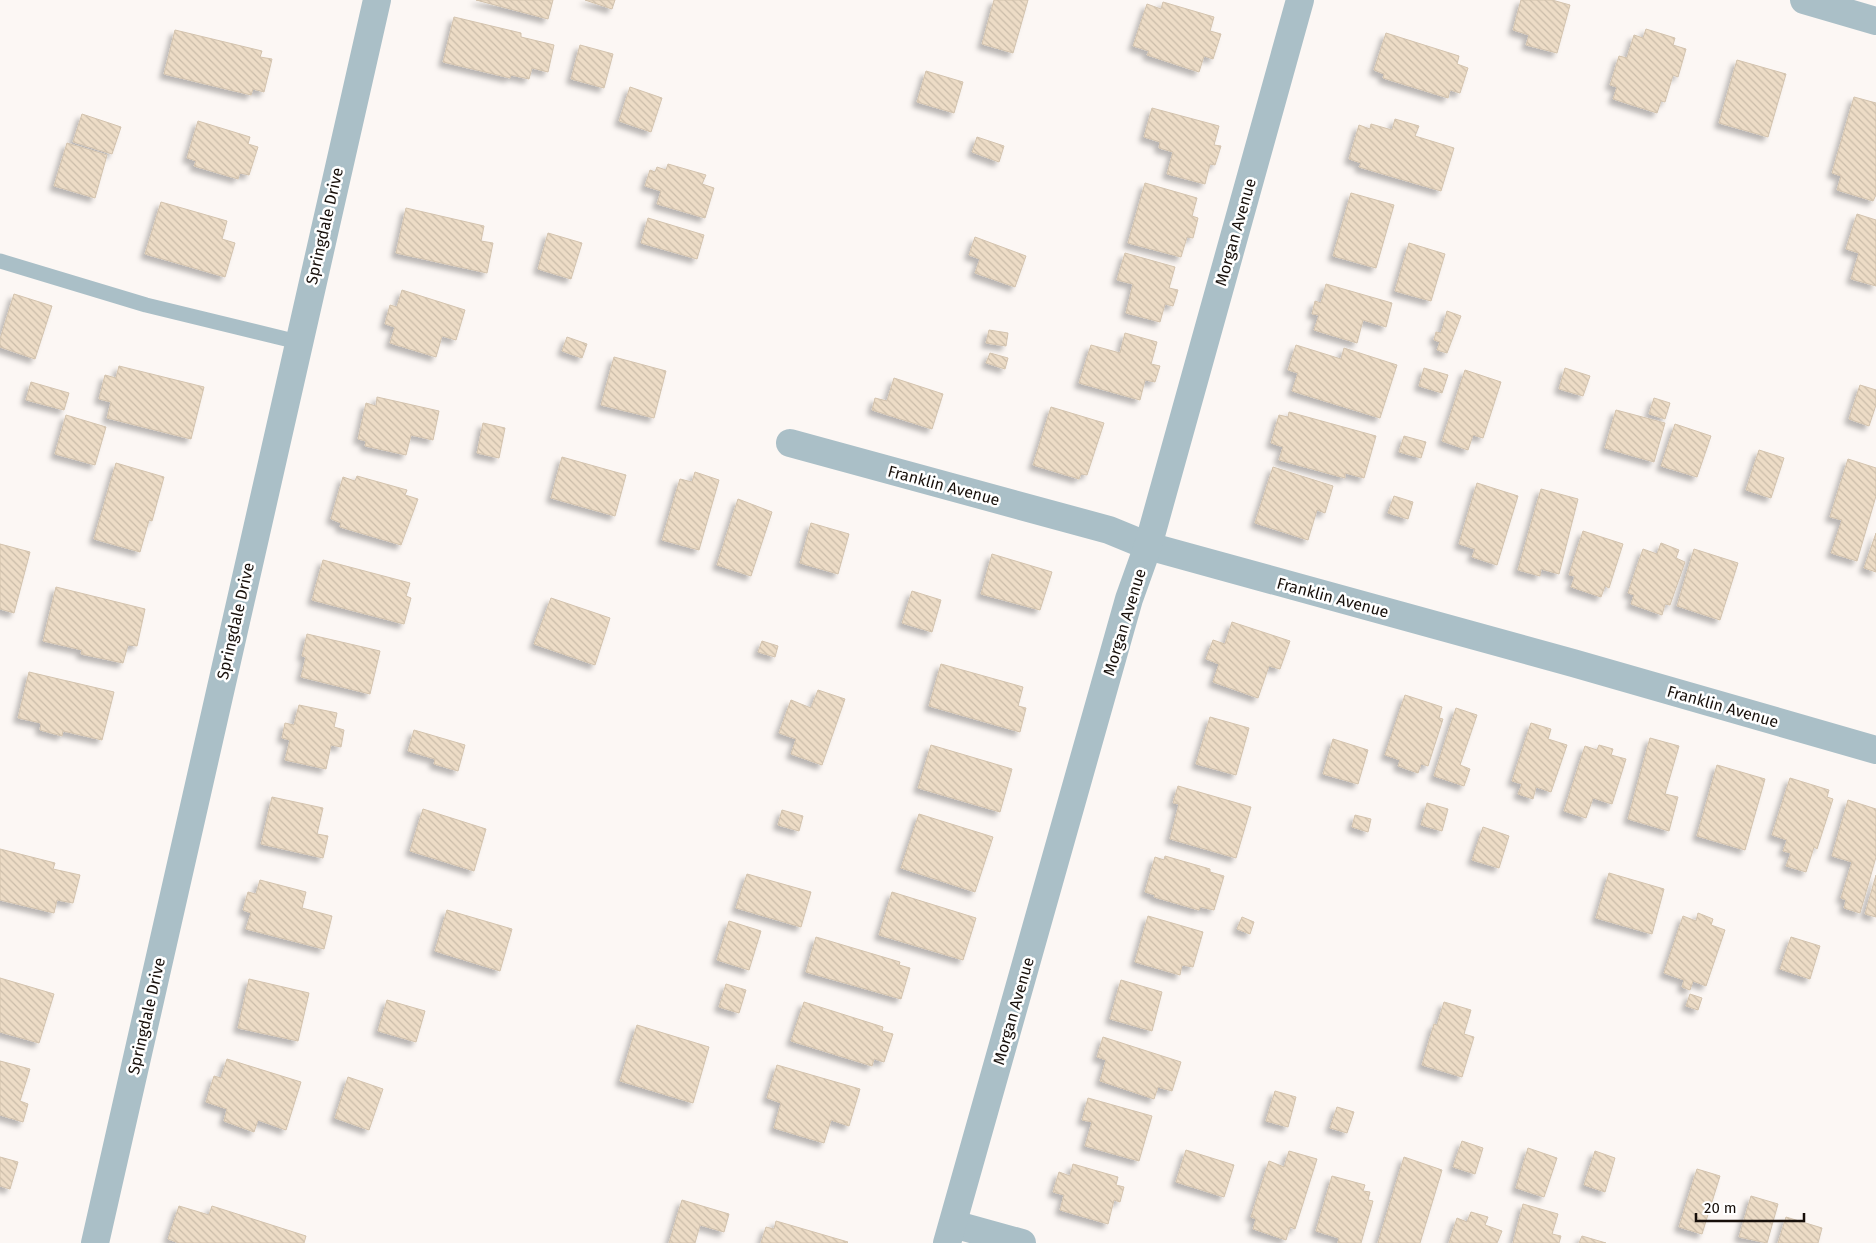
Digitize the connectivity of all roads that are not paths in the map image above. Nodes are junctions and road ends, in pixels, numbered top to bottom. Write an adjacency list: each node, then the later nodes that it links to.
1 (377, 0): 6 (street, Springdale Drive)
2 (1300, 0): 8 (street, Morgan Avenue)
3 (1811, 1): 4 (street)
4 (1876, 21)
5 (0, 261): 6 (lane)
6 (298, 342): 11 (street, Springdale Drive)
7 (790, 443): 8 (street, Franklin Avenue)
8 (1148, 546): 9 (street, Franklin Avenue); 10 (street, Morgan Avenue)
9 (1876, 750)
10 (950, 1233): 12 (street)
11 (95, 1243)
12 (1022, 1243)

